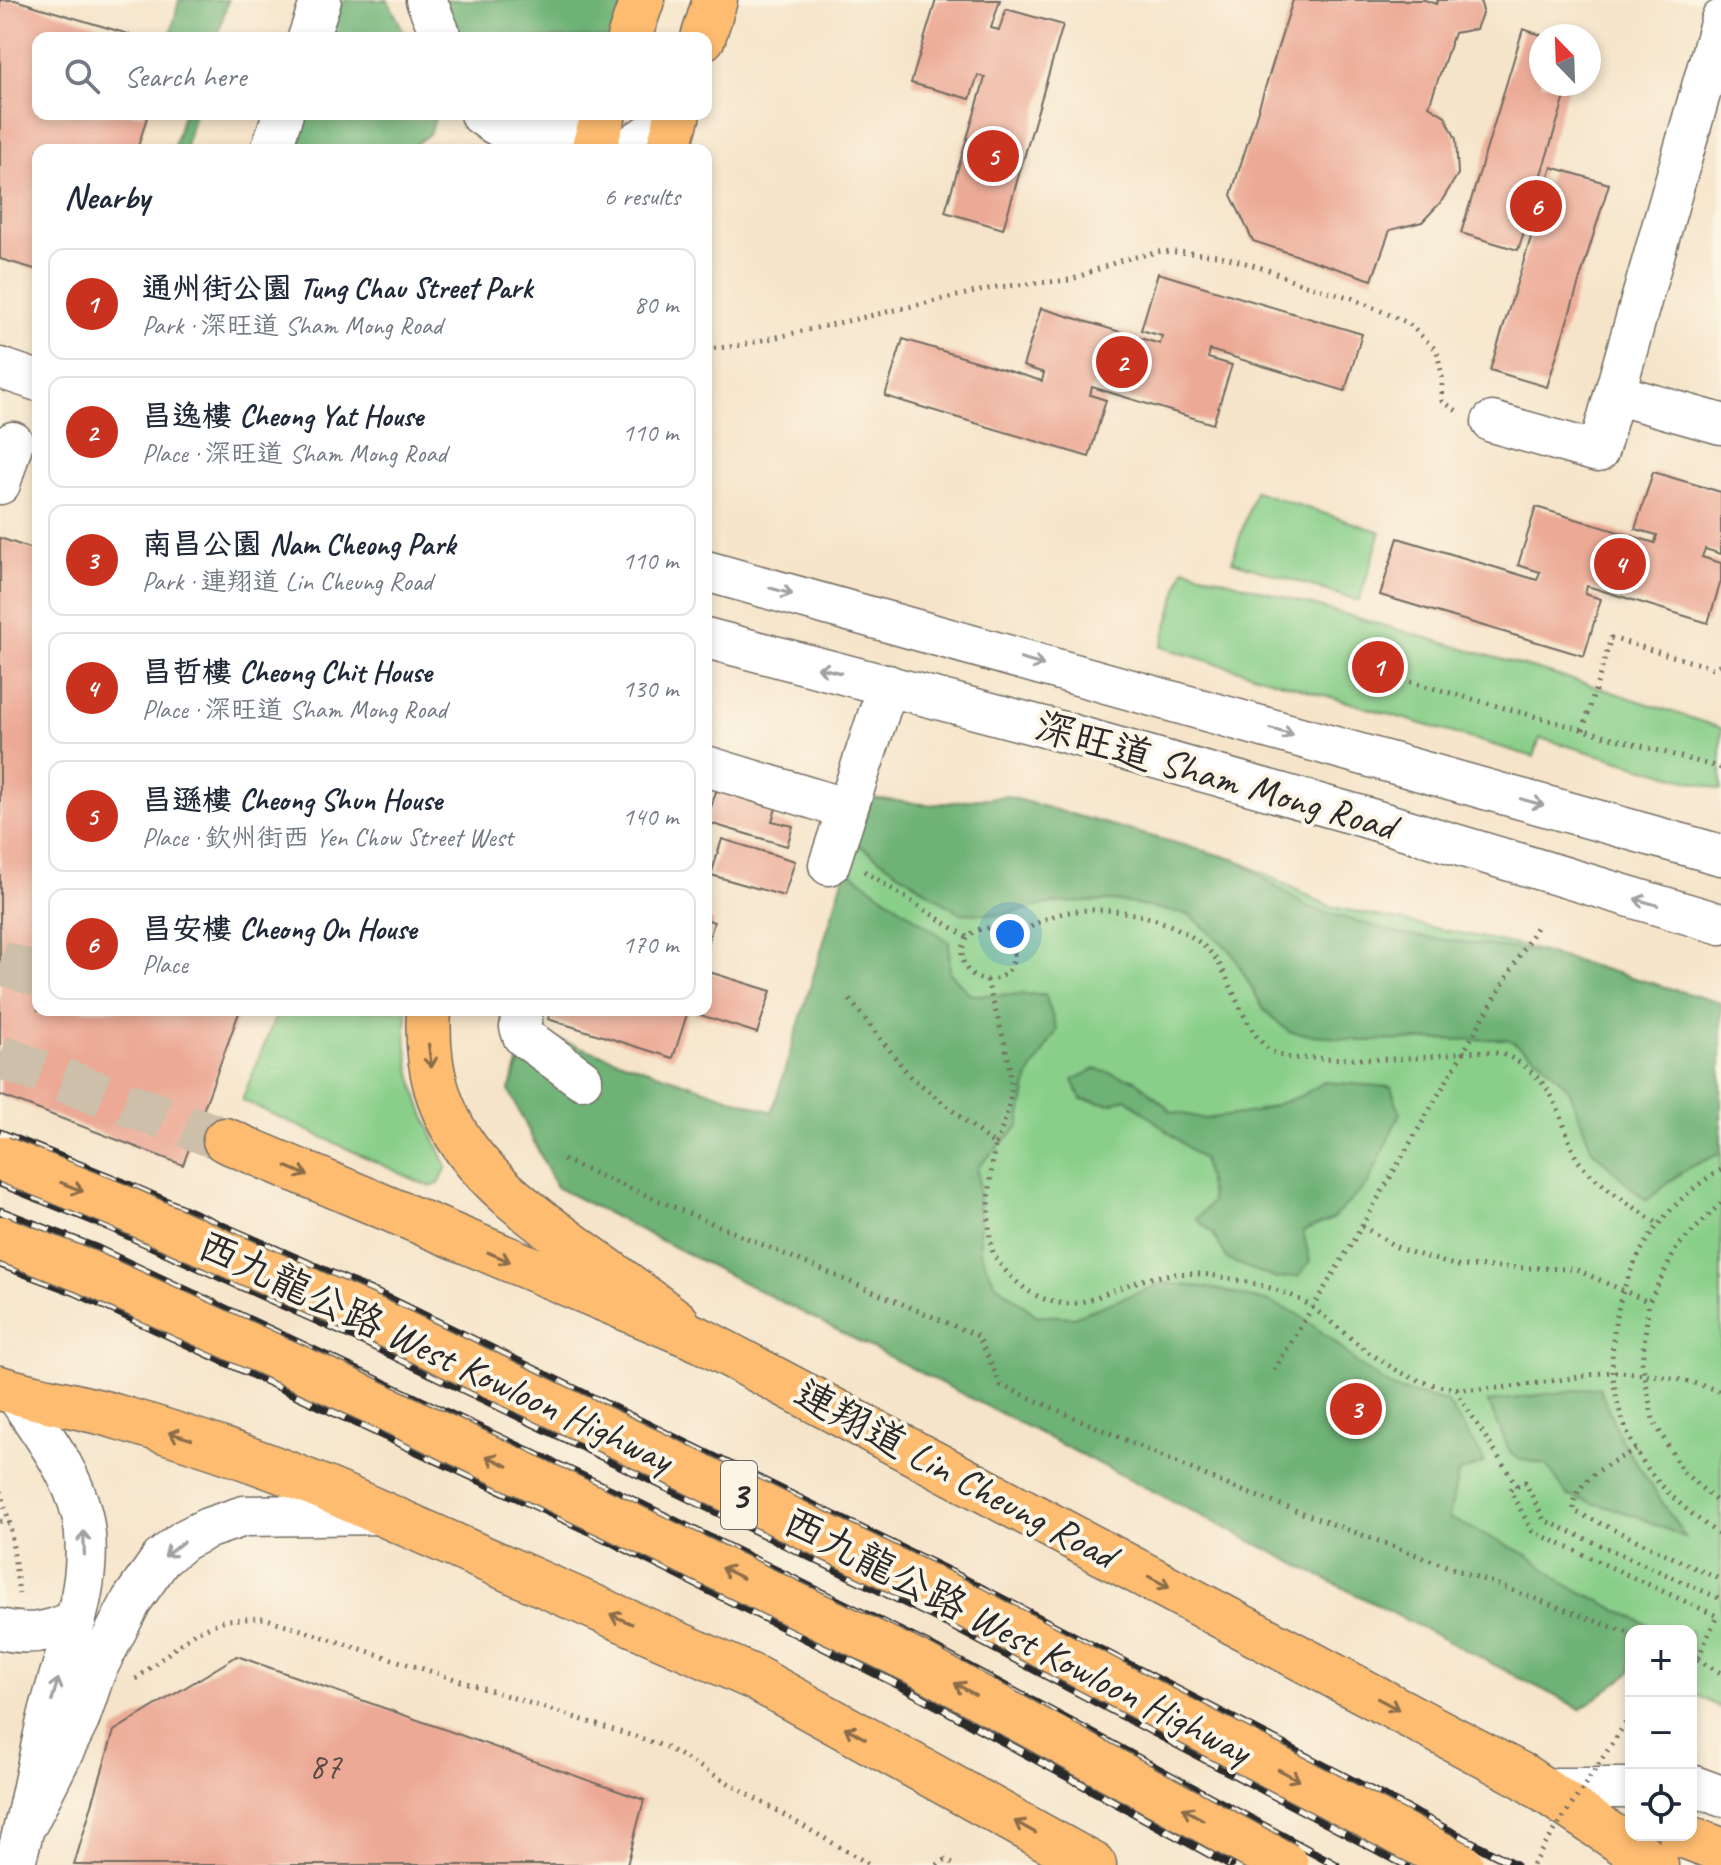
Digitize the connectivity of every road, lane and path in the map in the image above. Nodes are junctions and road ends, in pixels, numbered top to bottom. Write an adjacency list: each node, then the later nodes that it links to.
1 (321, 0): 6 (street)
2 (426, 0): 7 (street)
3 (642, 0): 8 (main road)
4 (715, 0): 9 (main road)
5 (1721, 20): 18 (street)
6 (310, 32)
7 (439, 32)
8 (631, 32)
9 (705, 32)
10 (281, 120): 14 (street)
11 (489, 120): 13 (street)
12 (674, 127): 13 (street)
13 (605, 138)
14 (273, 144)
15 (712, 348): 19 (path)
16 (0, 368): 17 (street)
17 (32, 379)
18 (1615, 394): 19 (street); 20 (street)
19 (1492, 422)
20 (1721, 424)
21 (17, 444): 22 (street)
22 (0, 484)
23 (712, 573): 32 (street, 深旺道 Sham Mong Road, one-way to 32)
24 (712, 640): 27 (street, 深旺道 Sham Mong Road, one-way to 24)
25 (1721, 664): 28 (path)
26 (1364, 669): 28 (path)
27 (888, 685): 31 (street); 35 (street, 深旺道 Sham Mong Road, one-way to 27)
28 (1583, 730): 30 (path)
29 (712, 768): 31 (street)
30 (1721, 768)
31 (847, 809): 33 (street)
32 (1721, 855)
33 (846, 868): 36 (path)
34 (1538, 924): 42 (path)
35 (1721, 924)
36 (967, 937): 37 (path); 38 (path)
37 (1013, 943): 38 (path); 42 (path)
38 (987, 980): 45 (path)
39 (850, 1000): 45 (path)
40 (429, 1016): 56 (main road, one-way to 56)
41 (522, 1016): 43 (street)
42 (1464, 1052): 50 (path); 51 (path)
43 (582, 1079)
44 (225, 1140): 56 (main road, 連翔道 Lin Cheung Road, one-way to 56)
45 (995, 1145): 55 (path)
46 (0, 1158): 94 (main road, 西九龍公路 West Kowloon Highway / 3, one-way to 94, bridge)
47 (563, 1160): 74 (path)
48 (1721, 1170): 50 (path)
49 (1721, 1203): 54 (path)
50 (1657, 1223): 53 (path)
51 (1362, 1226): 53 (path); 55 (path)
52 (0, 1238): 93 (main road, 西九龍公路 West Kowloon Highway / 3, one-way to 52, bridge)
53 (1623, 1291): 54 (path); 58 (path)
54 (1649, 1302): 65 (path)
55 (1311, 1307): 57 (path); 59 (path)
56 (701, 1340): 80 (main road, 連翔道 Lin Cheung Road, one-way to 80)
57 (1274, 1370)
58 (1613, 1372): 59 (path); 61 (path); 62 (path)
59 (1457, 1389): 63 (path)
60 (7, 1390): 66 (main road, one-way to 60); 73 (street, one-way to 60)
61 (1721, 1392)
62 (1636, 1450): 69 (path); 70 (path)
63 (1517, 1486): 71 (path); 75 (path)
64 (0, 1491): 68 (path)
65 (1721, 1505)
66 (384, 1514): 85 (street, one-way to 85); 92 (main road, one-way to 66)
67 (0, 1521): 68 (path)
68 (10, 1524): 72 (path)
69 (1721, 1536)
70 (1721, 1580)
71 (1721, 1599)
72 (10, 1616): 73 (street)
73 (75, 1620): 85 (street, one-way to 73)
74 (1625, 1632)
75 (1697, 1653)
76 (1697, 1660): 77 (path)
77 (1721, 1673)
78 (134, 1680): 89 (path)
79 (1625, 1724): 95 (path, bridge)
80 (1540, 1782): 82 (street); 84 (main road); 96 (main road, 連翔道 Lin Cheung Road)
81 (1697, 1787): 83 (street)
82 (1625, 1788)
83 (1721, 1796)
84 (1625, 1814)
85 (28, 1822): 88 (street)
86 (1697, 1841): 87 (main road)
87 (1721, 1850)
88 (14, 1865)
89 (871, 1865)
90 (937, 1865): 91 (path)
91 (955, 1865)
92 (1094, 1865)
93 (1286, 1865)
94 (1461, 1865)
95 (1532, 1865)
96 (1656, 1865)

